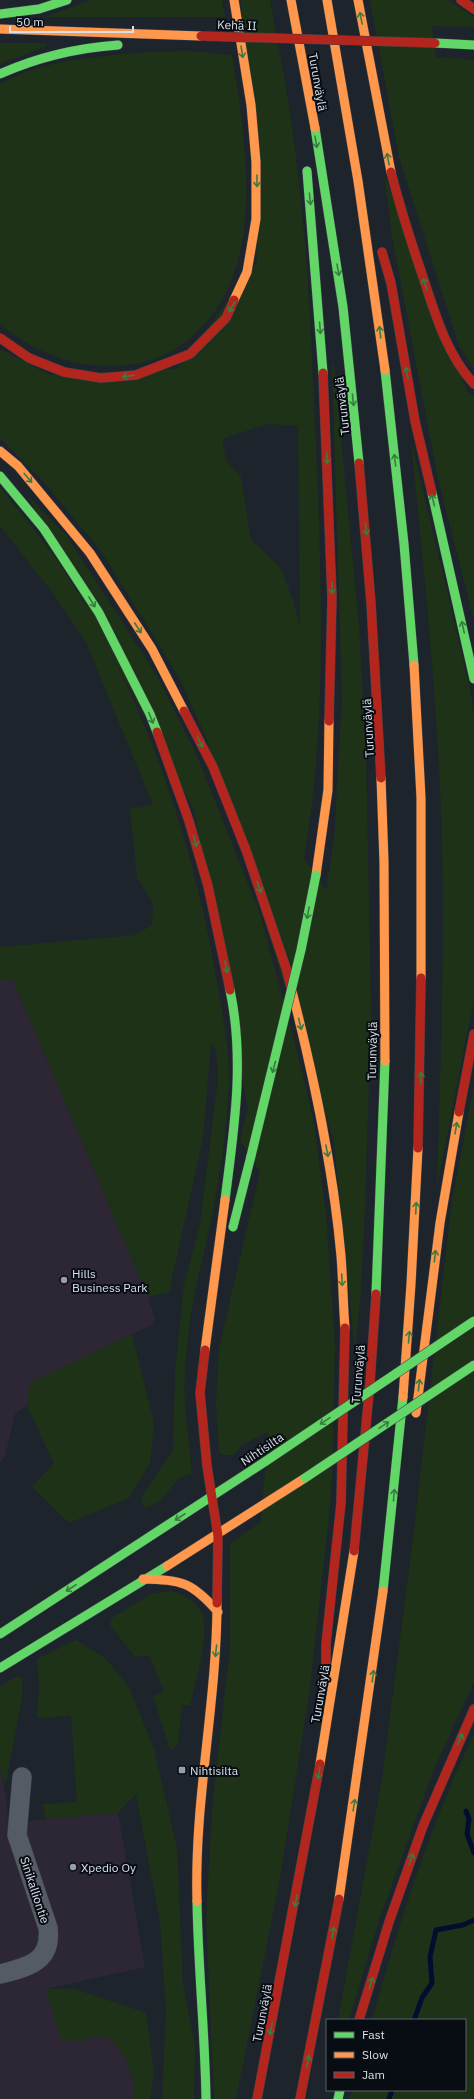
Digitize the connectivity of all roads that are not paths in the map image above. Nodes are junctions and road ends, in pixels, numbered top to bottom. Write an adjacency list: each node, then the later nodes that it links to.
1 (67, 0): 8 (main road)
2 (234, 0): 21 (main road, one-way to 21)
3 (291, 0): 15 (main road, Turunväylä)
4 (327, 0): 17 (main road, Turunväylä)
5 (358, 0): 22 (main road, one-way to 5)
6 (461, 0): 7 (main road)
7 (474, 10)
8 (0, 14)
9 (0, 29): 10 (main road, Kehä II)
10 (180, 36): 11 (main road); 13 (main road, Kehä II, bridge)
11 (143, 44)
12 (128, 45): 14 (main road)
13 (474, 45)
14 (0, 74)
15 (307, 90): 16 (main road); 40 (main road, Turunväylä, one-way to 40)
16 (306, 129)
17 (352, 136): 19 (main road); 35 (main road, Turunväylä, one-way to 17)
18 (306, 161): 27 (main road, one-way to 27, bridge)
19 (372, 214)
20 (380, 245): 25 (main road, one-way to 20)
21 (0, 338)
22 (474, 384)
23 (0, 451): 40 (main road, one-way to 40)
24 (0, 476): 27 (main road, one-way to 27)
25 (474, 679)
26 (474, 1034): 30 (main road, one-way to 26)
27 (213, 1291): 32 (main road)
28 (474, 1321): 32 (main road, Nihtisilta, one-way to 32, bridge)
29 (474, 1365): 33 (main road, one-way to 29, bridge)
30 (415, 1420)
31 (403, 1489): 35 (main road)
32 (212, 1496): 33 (main road); 37 (main road, Nihtisilta, one-way to 37)
33 (218, 1536): 34 (main road); 36 (main road)
34 (143, 1579): 36 (main road); 38 (main road)
35 (383, 1603): 46 (main road, Turunväylä, one-way to 35)
36 (218, 1612): 44 (main road, one-way to 44)
37 (0, 1634)
38 (0, 1668)
39 (474, 1709): 43 (main road, one-way to 39)
40 (325, 1735): 45 (main road, Turunväylä, one-way to 45)
41 (22, 1777): 42 (street, Sinikalliontie)
42 (0, 1974)
43 (359, 2019)
44 (206, 2099)
45 (257, 2099)
46 (300, 2099)

